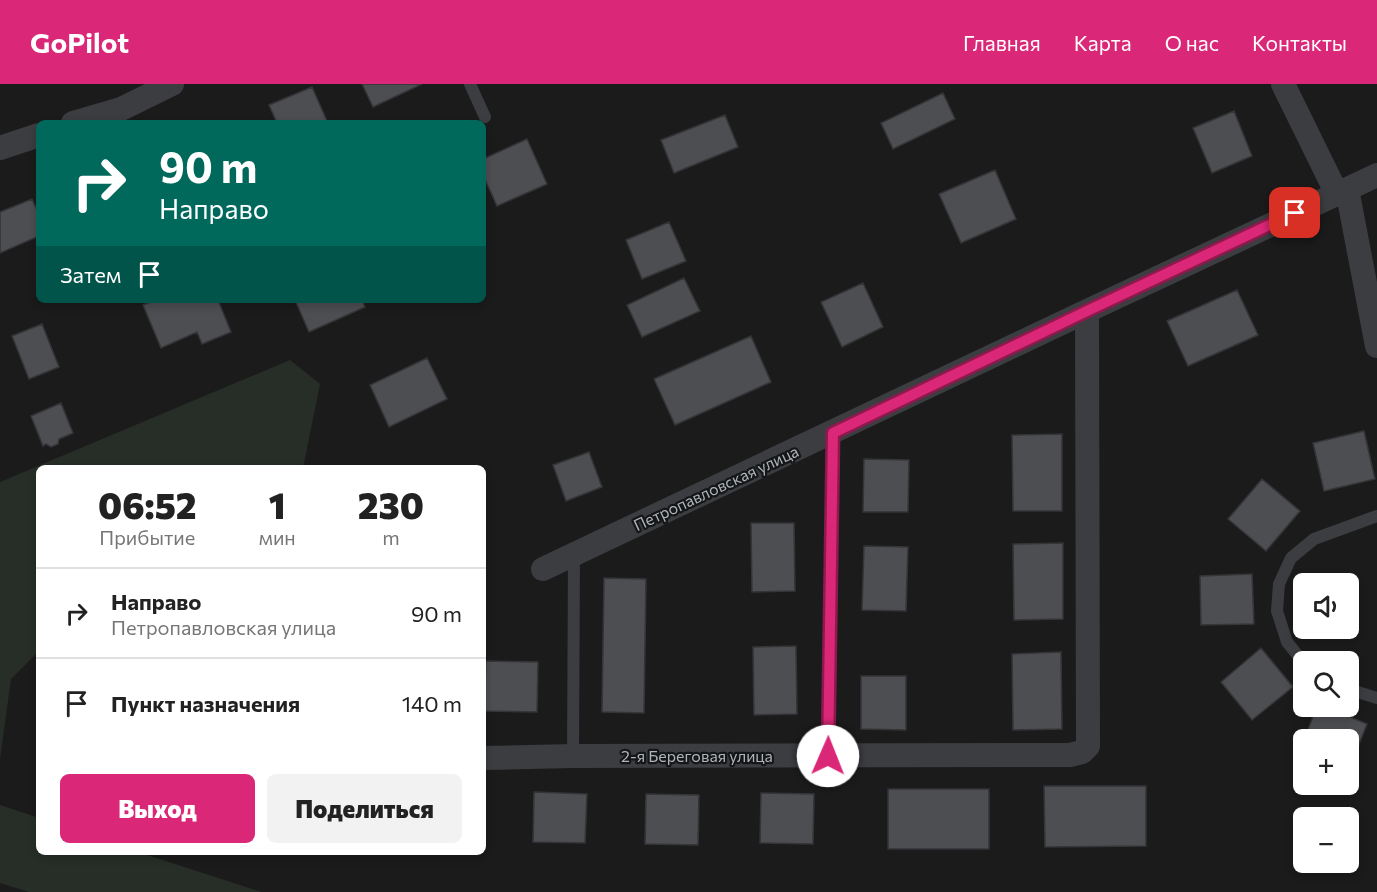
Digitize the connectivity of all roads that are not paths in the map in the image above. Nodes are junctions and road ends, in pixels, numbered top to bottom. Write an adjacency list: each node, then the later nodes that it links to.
1 (172, 84): 4 (street)
2 (470, 84): 5 (lane)
3 (1283, 84): 10 (street)
4 (124, 116): 6 (street)
5 (485, 117)
6 (95, 120)
7 (36, 136): 8 (street)
8 (0, 148)
9 (1377, 176): 10 (street, Петропавловская улица)
10 (1342, 192): 11 (street, Петропавловская улица); 12 (street)
11 (1087, 311): 13 (street, Петропавловская улица); 21 (street, 2-я Береговая улица)
12 (1377, 346)
13 (833, 433): 15 (street, Петропавловская улица); 21 (lane)
14 (1377, 516): 17 (lane)
15 (574, 554): 16 (street, Петропавловская улица); 20 (lane)
16 (543, 569)
17 (1294, 651)
18 (1359, 692): 19 (lane)
19 (1377, 698)
20 (573, 756): 21 (street, 2-я Береговая улица); 22 (street, 2-я Береговая улица)
21 (828, 756)
22 (486, 758)

